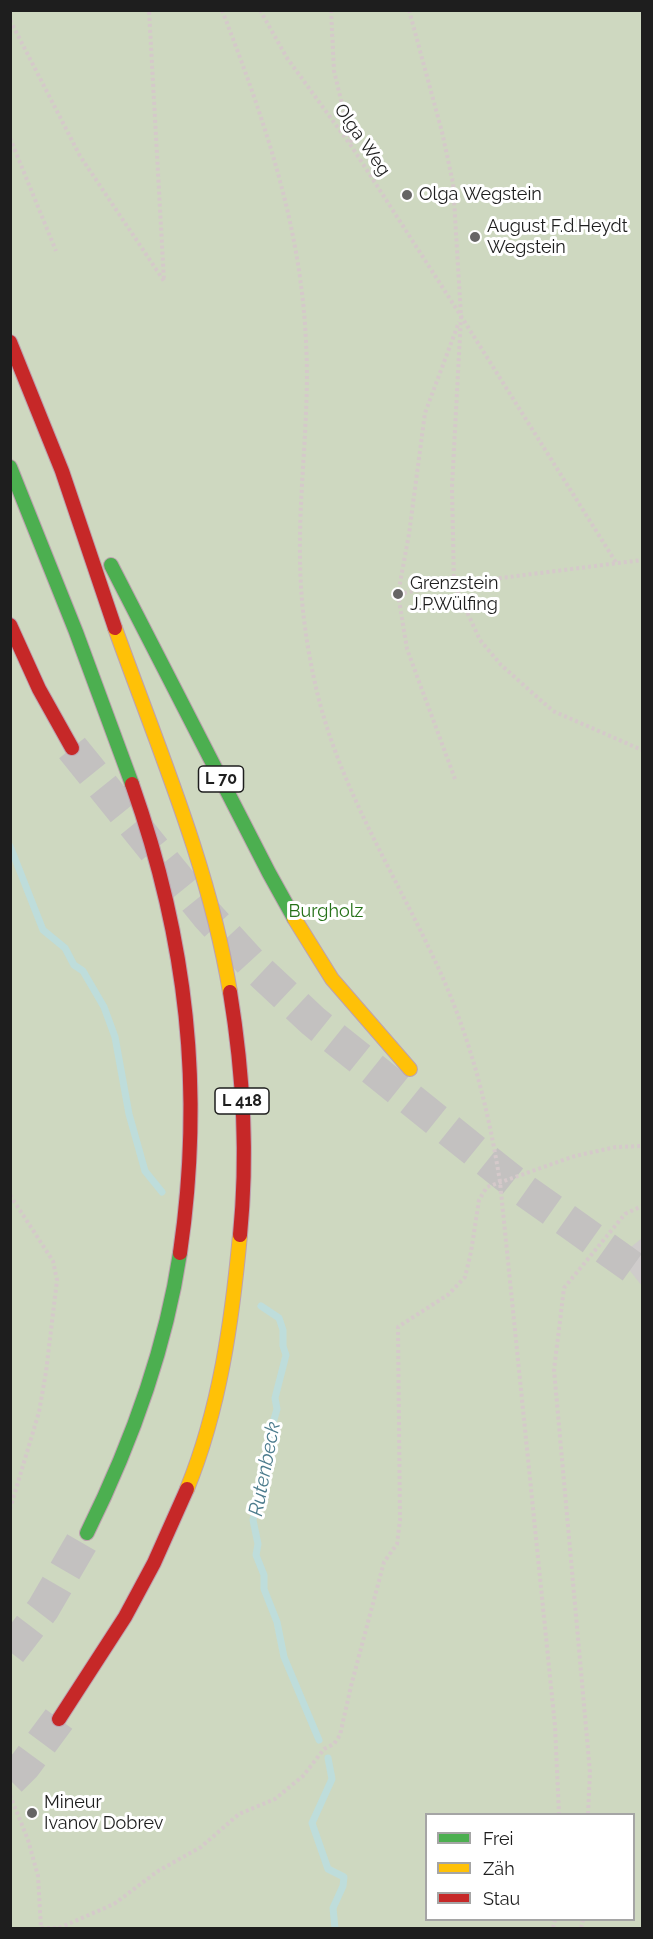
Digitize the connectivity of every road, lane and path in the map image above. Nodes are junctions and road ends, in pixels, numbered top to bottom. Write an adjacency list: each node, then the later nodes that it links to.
1 (148, 10): 6 (path)
2 (222, 10): 24 (path)
3 (260, 10): 8 (path, Olga Weg)
4 (331, 10): 8 (path)
5 (410, 10): 10 (path)
6 (10, 20)
7 (10, 138): 9 (path)
8 (352, 147): 10 (path, Olga Weg)
9 (56, 251)
10 (461, 316): 15 (path, Olga Weg); 16 (path); 17 (path)
11 (10, 342): 13 (highway, L 418)
12 (10, 467): 28 (highway, L 418)
13 (62, 471): 22 (highway, L 70); 29 (highway, L 418)
14 (642, 560): 15 (path)
15 (617, 564): 16 (path)
16 (454, 584): 17 (path); 20 (path)
17 (398, 594): 21 (path)
18 (10, 625): 19 (highway)
19 (72, 748)
20 (642, 750)
21 (455, 780)
22 (410, 1069)
23 (642, 1146): 24 (path)
24 (500, 1182): 31 (path); 33 (path)
25 (10, 1195): 27 (path)
26 (642, 1206): 32 (path)
27 (10, 1509)
28 (87, 1533)
29 (59, 1719)
30 (10, 1795): 33 (path)
31 (559, 1813)
32 (588, 1813)
33 (41, 1928)

